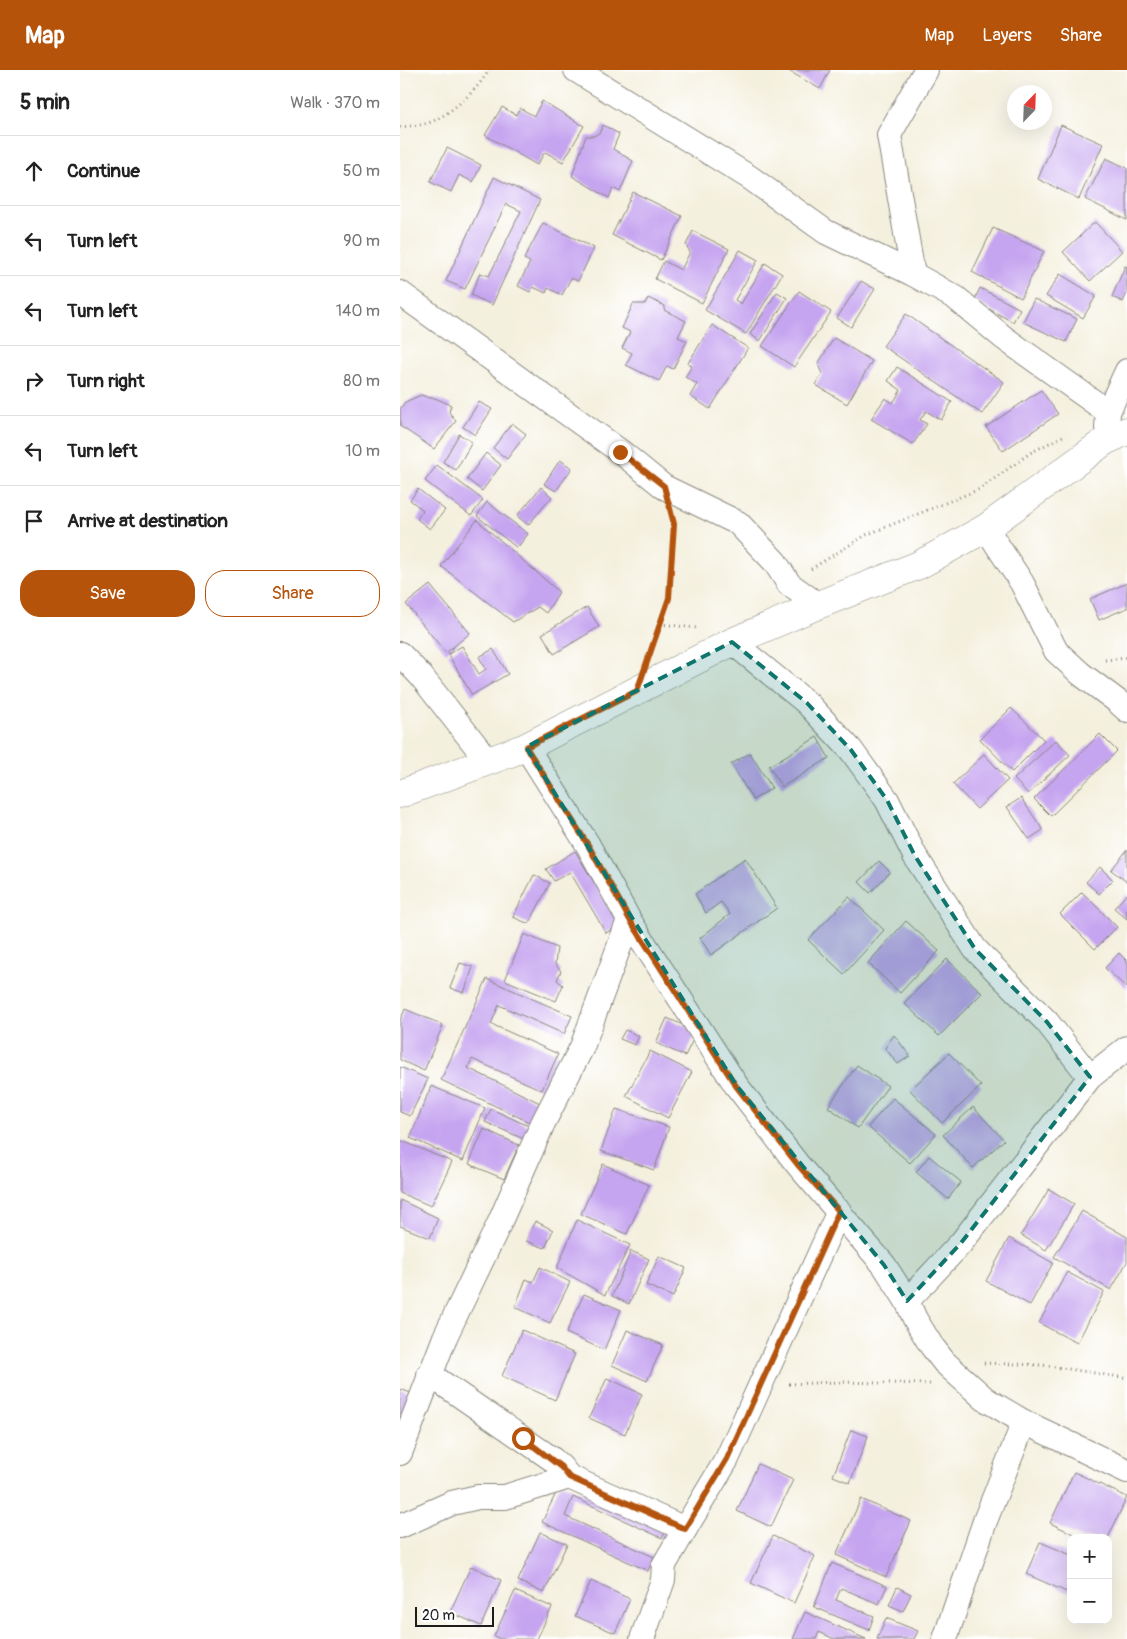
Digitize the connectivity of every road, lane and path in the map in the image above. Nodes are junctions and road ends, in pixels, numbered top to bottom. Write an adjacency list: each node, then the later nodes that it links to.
1 (489, 70): 4 (path)
2 (576, 70): 5 (street)
3 (926, 70): 5 (street)
4 (400, 127)
5 (913, 274): 8 (street)
6 (400, 293): 10 (street)
7 (1127, 371): 8 (street)
8 (1113, 428): 12 (street)
9 (1064, 435): 11 (path)
10 (664, 486): 13 (street); 16 (path)
11 (924, 513)
12 (986, 528): 13 (street); 17 (street)
13 (818, 605): 14 (street)
14 (732, 642): 16 (street); 23 (street)
15 (400, 654): 19 (street)
16 (637, 691): 18 (street)
17 (1127, 710)
18 (526, 747): 19 (street); 21 (street)
19 (488, 761): 20 (street)
20 (400, 794)
21 (630, 920): 24 (street); 27 (street)
22 (1127, 1048): 23 (street)
23 (1090, 1077): 25 (street)
24 (839, 1211): 25 (street); 29 (street)
25 (907, 1301): 26 (street)
26 (944, 1362): 28 (path); 30 (street)
27 (429, 1374): 32 (street); 34 (street)
28 (1127, 1378)
29 (761, 1385): 30 (path); 36 (street)
30 (970, 1386): 31 (street)
31 (1024, 1422): 33 (street); 38 (street)
32 (400, 1453)
33 (1126, 1469)
34 (569, 1477): 35 (street); 36 (street)
35 (400, 1526)
36 (685, 1529): 37 (street)
37 (642, 1639)
38 (945, 1639)

